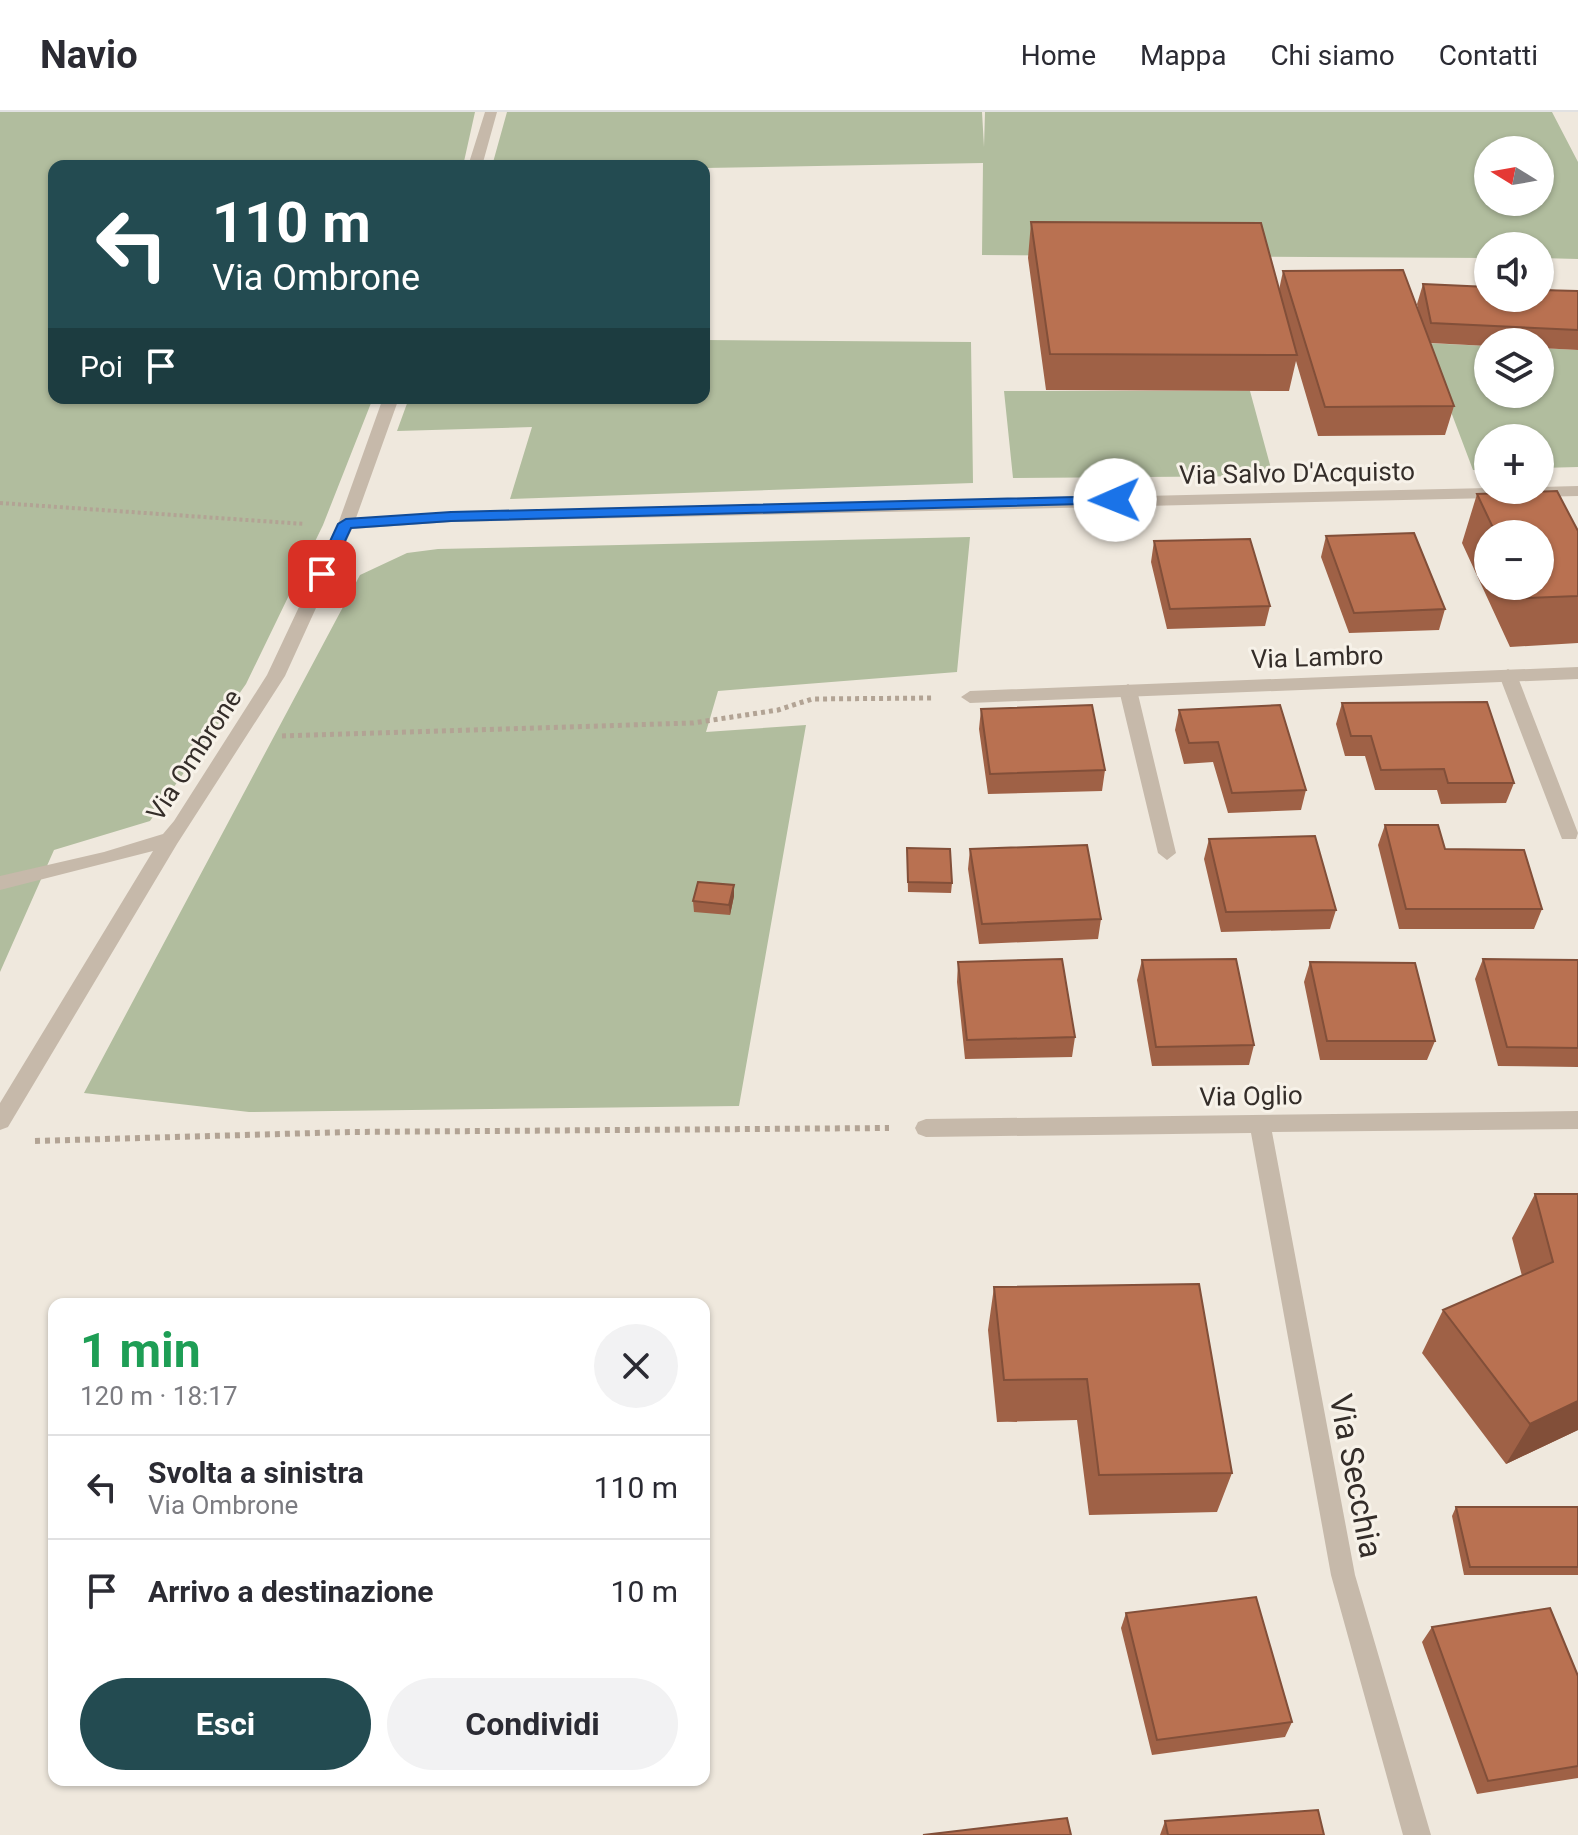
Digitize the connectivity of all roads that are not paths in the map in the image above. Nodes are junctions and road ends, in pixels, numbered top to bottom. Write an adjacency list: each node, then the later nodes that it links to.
1 (491, 112): 2 (street)
2 (477, 160)
3 (389, 404): 5 (street, Via Ombrone)
4 (1578, 491): 5 (street, Via Salvo D'Acquisto)
5 (346, 524): 11 (street, Via Ombrone)
6 (1578, 673): 7 (street, Via Lambro)
7 (1508, 675): 8 (street, Via Lambro); 10 (street)
8 (1128, 690): 9 (street, Via Lambro); 12 (street)
9 (970, 697)
10 (1569, 834)
11 (170, 839): 13 (street); 15 (street, Via Ombrone)
12 (1167, 853)
13 (0, 883)
14 (1578, 1120): 16 (street, Via Oglio)
15 (0, 1121)
16 (1260, 1123): 17 (street, Via Oglio); 18 (street, Via Secchia)
17 (926, 1128)
18 (1417, 1835)

